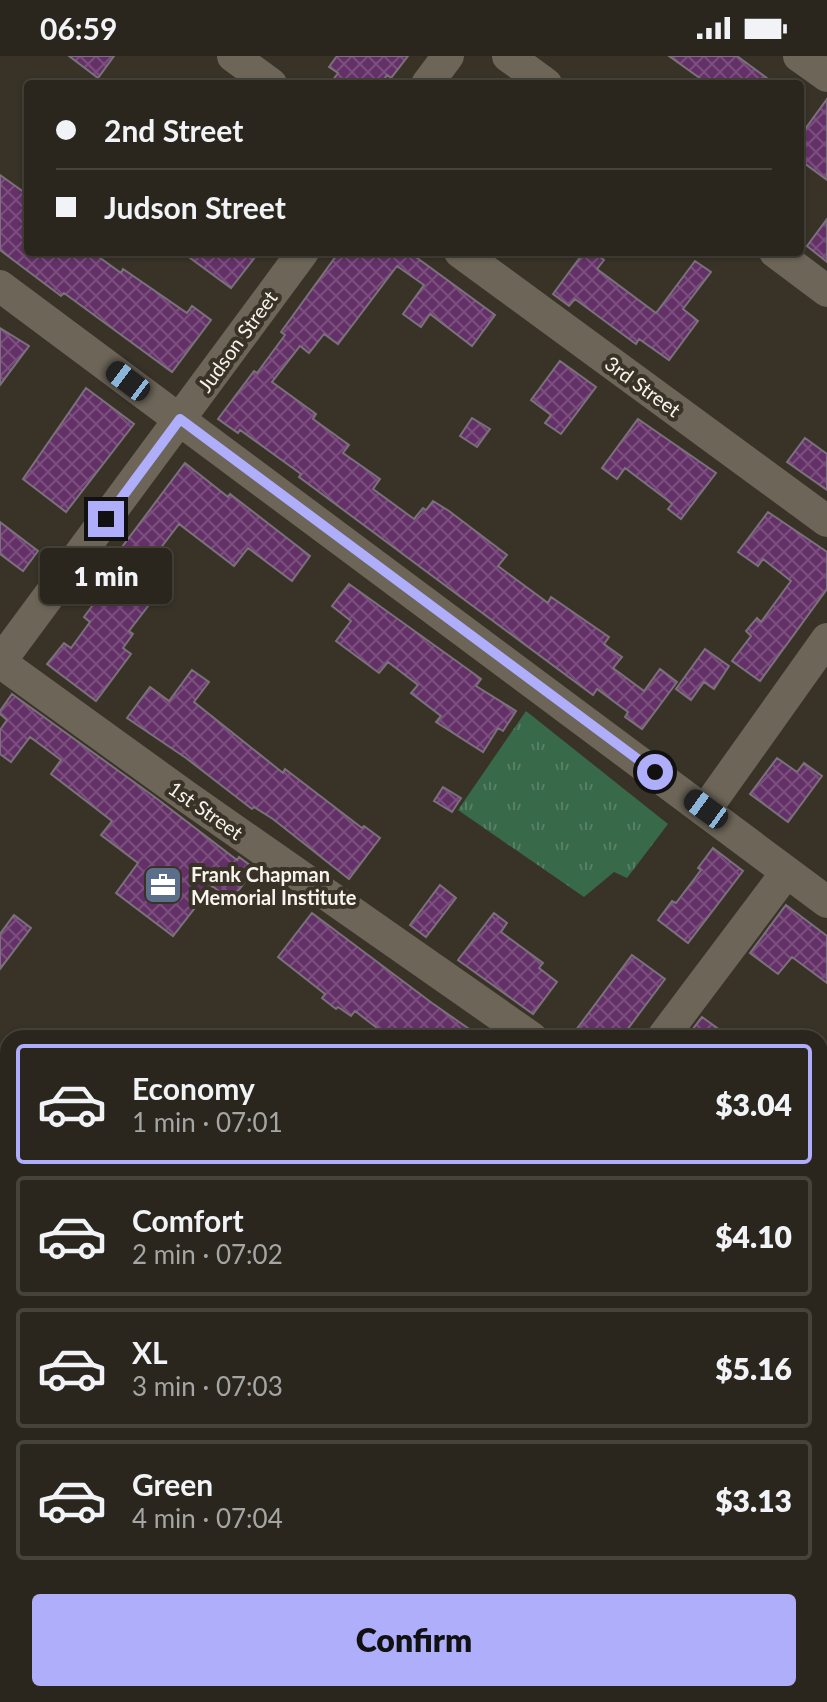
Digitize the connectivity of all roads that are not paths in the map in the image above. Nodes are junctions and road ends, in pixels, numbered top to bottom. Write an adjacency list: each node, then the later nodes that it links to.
1 (233, 56): 6 (street)
2 (448, 56): 7 (street)
3 (508, 56): 8 (street)
4 (799, 56): 5 (street)
5 (827, 76)
6 (266, 80)
7 (430, 80)
8 (541, 80)
9 (300, 256): 14 (street, Judson Street)
10 (465, 256): 15 (street, 3rd Street)
11 (780, 256): 13 (street)
12 (0, 286): 14 (street)
13 (827, 291)
14 (180, 419): 17 (street, Judson Street); 18 (street)
15 (827, 521)
16 (827, 639): 18 (street)
17 (0, 662): 21 (street, 1st Street)
18 (706, 809): 19 (street)
19 (786, 873): 20 (street); 22 (street)
20 (827, 902)
21 (521, 1030)
22 (668, 1030)

